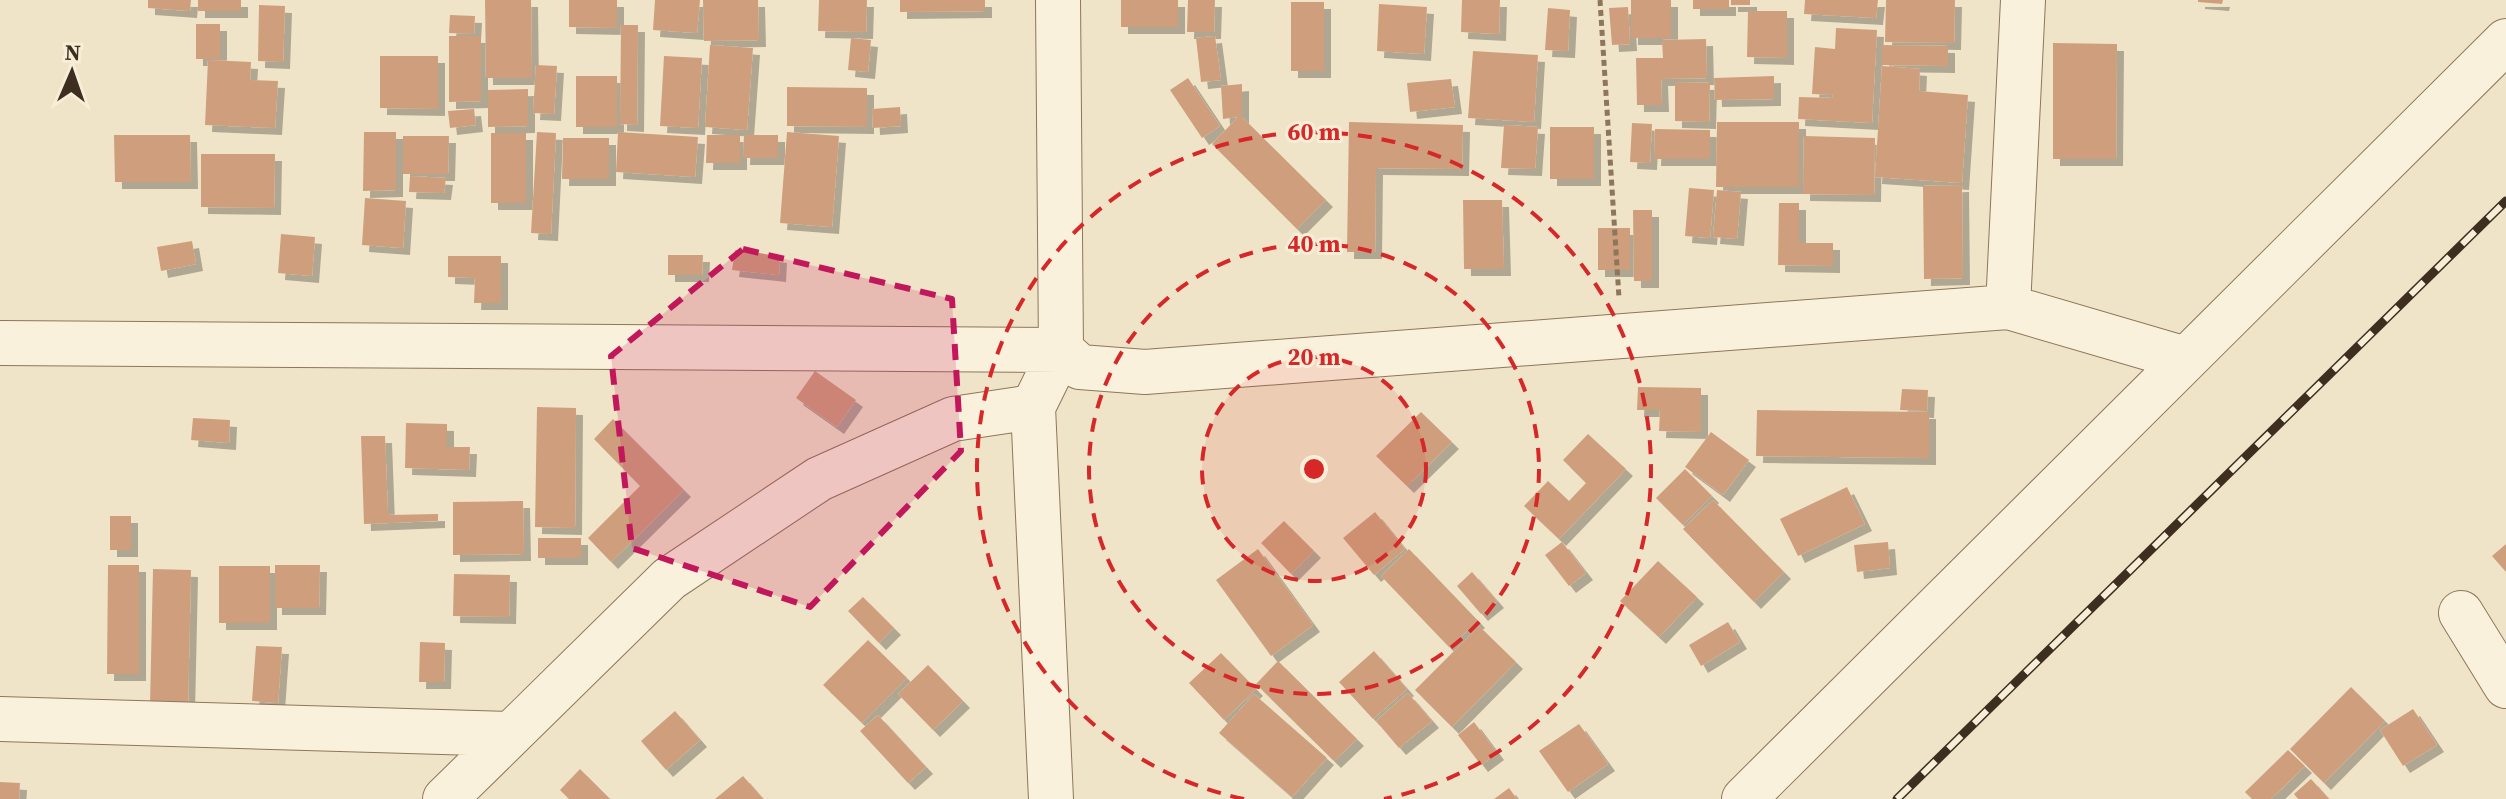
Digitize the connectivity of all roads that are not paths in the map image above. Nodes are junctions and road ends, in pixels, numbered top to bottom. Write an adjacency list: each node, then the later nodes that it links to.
1 (1058, 0): 6 (street)
2 (2023, 0): 4 (street)
3 (2506, 41): 7 (street)
4 (2008, 307): 6 (street); 7 (street)
5 (0, 343): 6 (street)
6 (1061, 350): 8 (street)
7 (2186, 359): 15 (street)
8 (1033, 407): 12 (street); 14 (street)
9 (2461, 613): 10 (street)
10 (2506, 686)
11 (0, 719): 12 (street)
12 (511, 734): 13 (street)
13 (445, 799)
14 (1051, 799)
15 (1744, 799)

